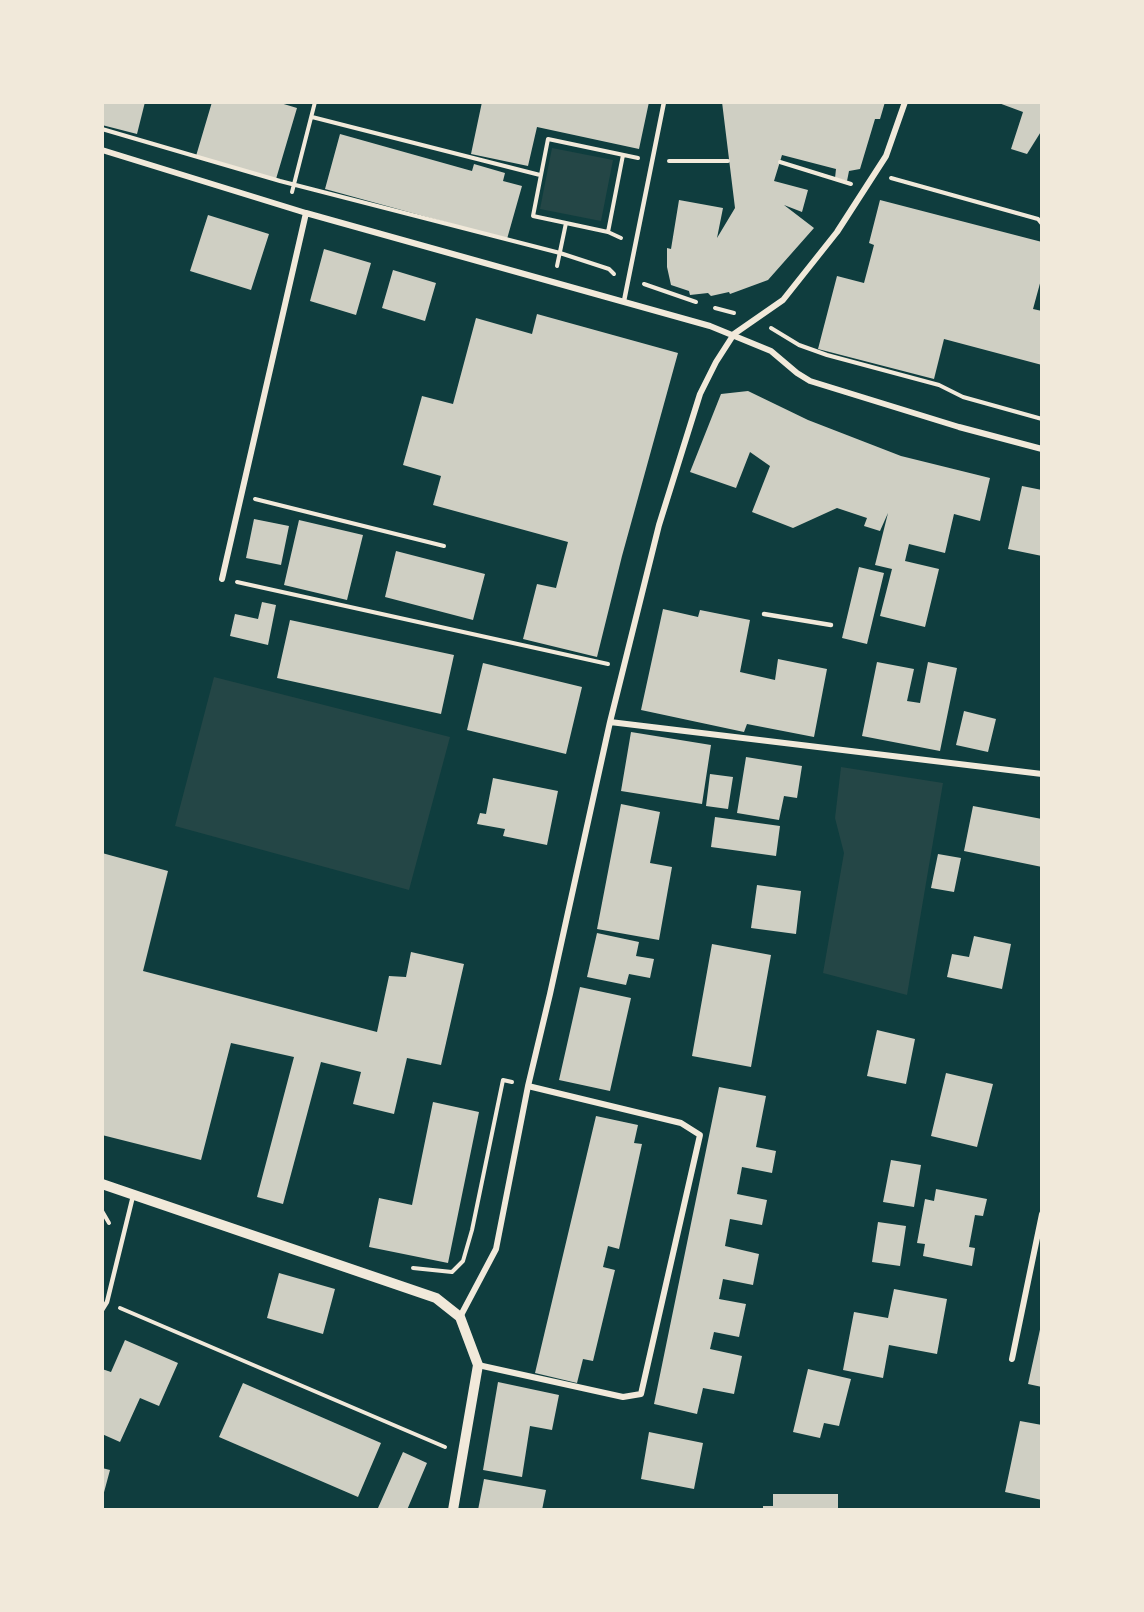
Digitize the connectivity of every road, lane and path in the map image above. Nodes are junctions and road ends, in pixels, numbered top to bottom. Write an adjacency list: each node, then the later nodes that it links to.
1 (315, 102): 4 (path)
2 (664, 102): 7 (lane)
3 (905, 102): 10 (street)
4 (312, 117): 11 (path); 13 (path)
5 (102, 150): 13 (street)
6 (623, 154): 7 (path); 11 (path); 16 (path)
7 (652, 160): 8 (path); 18 (lane)
8 (728, 161)
9 (780, 162): 12 (path)
10 (876, 174): 12 (street); 15 (path)
11 (540, 175): 16 (path)
12 (866, 189): 19 (street)
13 (289, 207): 14 (street)
14 (306, 213): 17 (street); 21 (street)
15 (1042, 222)
16 (566, 223): 17 (path)
17 (553, 281): 18 (street)
18 (624, 301): 19 (street)
19 (734, 334): 20 (street); 26 (street)
20 (1042, 449)
21 (241, 496): 22 (path); 23 (street)
22 (444, 546)
23 (222, 579): 26 (path)
24 (764, 614): 25 (lane)
25 (831, 625)
26 (624, 667): 27 (street)
27 (610, 722): 28 (street); 29 (street)
28 (1042, 774)
29 (528, 1086): 33 (path); 36 (street); 38 (street)
30 (102, 1184): 31 (street)
31 (134, 1193): 34 (lane); 36 (street)
32 (1042, 1214): 37 (street)
33 (408, 1267)
34 (107, 1302): 35 (lane); 39 (path)
35 (102, 1310)
36 (459, 1317): 38 (street)
37 (1012, 1359)
38 (478, 1365): 39 (street)
39 (462, 1454): 40 (street)
40 (453, 1510)

